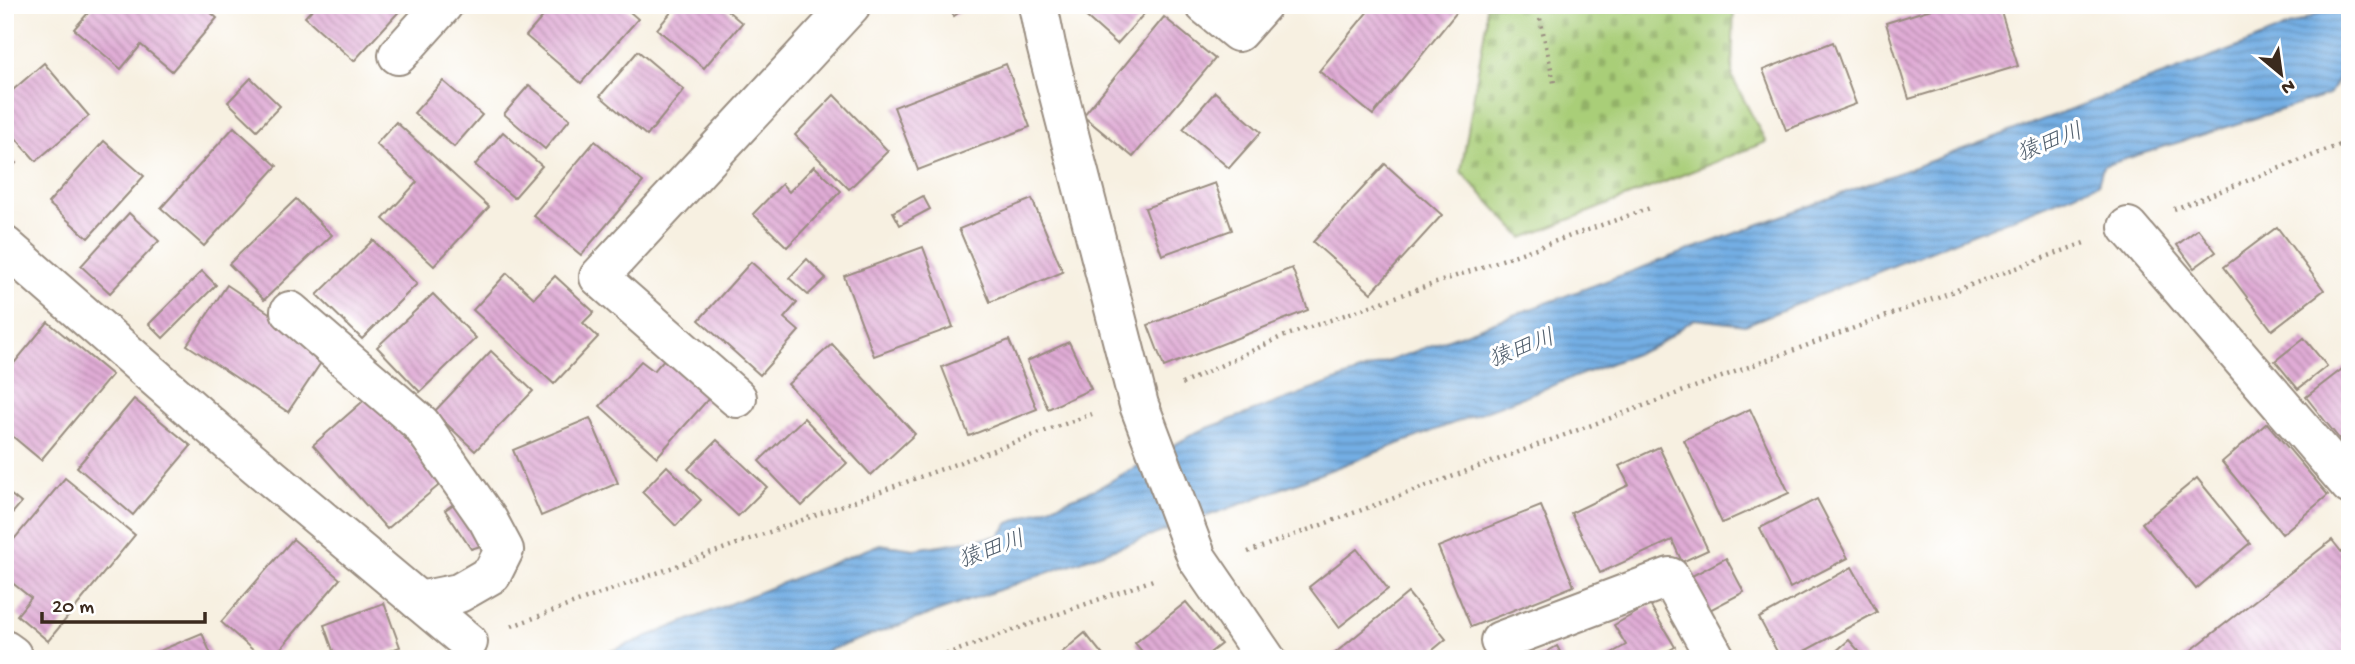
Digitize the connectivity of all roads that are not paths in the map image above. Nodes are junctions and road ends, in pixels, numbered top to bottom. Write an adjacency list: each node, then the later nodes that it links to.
1 (443, 5): 6 (street)
2 (851, 5): 10 (street)
3 (1038, 5): 15 (street)
4 (1206, 5): 5 (street)
5 (1262, 5)
6 (398, 55)
7 (2128, 227): 11 (street)
8 (5, 246): 12 (street)
9 (290, 311): 12 (street)
10 (737, 398)
11 (2348, 479)
12 (419, 601): 14 (street)
13 (1500, 641): 16 (street)
14 (468, 642)
15 (1265, 658)
16 (1716, 659)

